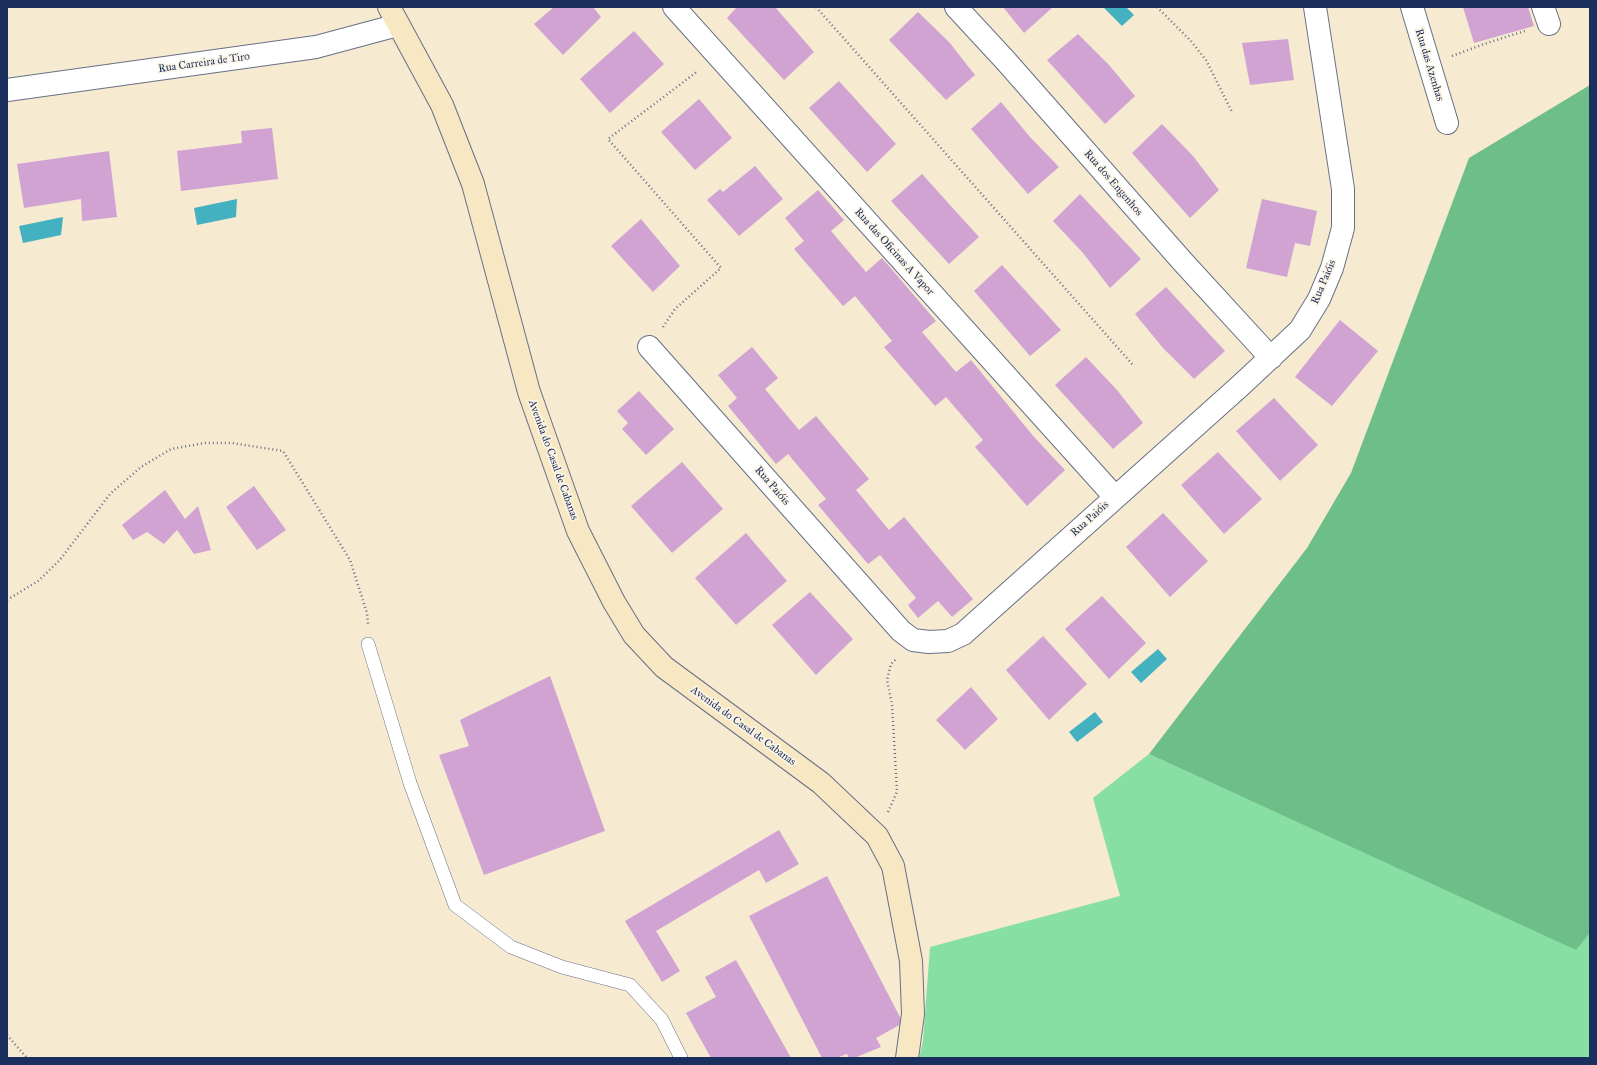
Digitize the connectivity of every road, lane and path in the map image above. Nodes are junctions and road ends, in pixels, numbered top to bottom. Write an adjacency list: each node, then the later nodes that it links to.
1 (674, 7): 9 (street, Rua das Oficinas A Vapor)
2 (816, 7): 17 (path)
3 (956, 7): 16 (street, Rua dos Engenhos)
4 (1157, 7): 12 (path)
5 (1315, 7): 16 (street, Rua Paióis)
6 (1412, 7): 10 (street, Rua das Azenhas)
7 (394, 16): 11 (street, Rua Carreira de Tiro); 22 (street, Avenida do Casal de Cabanas)
8 (1546, 16): 10 (path)
9 (718, 55): 14 (path); 18 (street, Rua das Oficinas A Vapor)
10 (1429, 64): 13 (street, Rua das Azenhas)
11 (7, 90)
12 (1232, 112)
13 (1447, 123)
14 (675, 309)
15 (649, 347): 20 (street, Rua Paióis)
16 (1270, 358): 18 (street, Rua Paióis)
17 (1133, 365)
18 (1115, 497): 20 (street, Rua Paióis)
19 (7, 600): 21 (path)
20 (913, 640): 22 (path)
21 (368, 644): 25 (lane)
22 (877, 836): 26 (street, Avenida do Casal de Cabanas)
23 (7, 1035): 24 (path)
24 (27, 1058)
25 (681, 1058)
26 (907, 1058)

